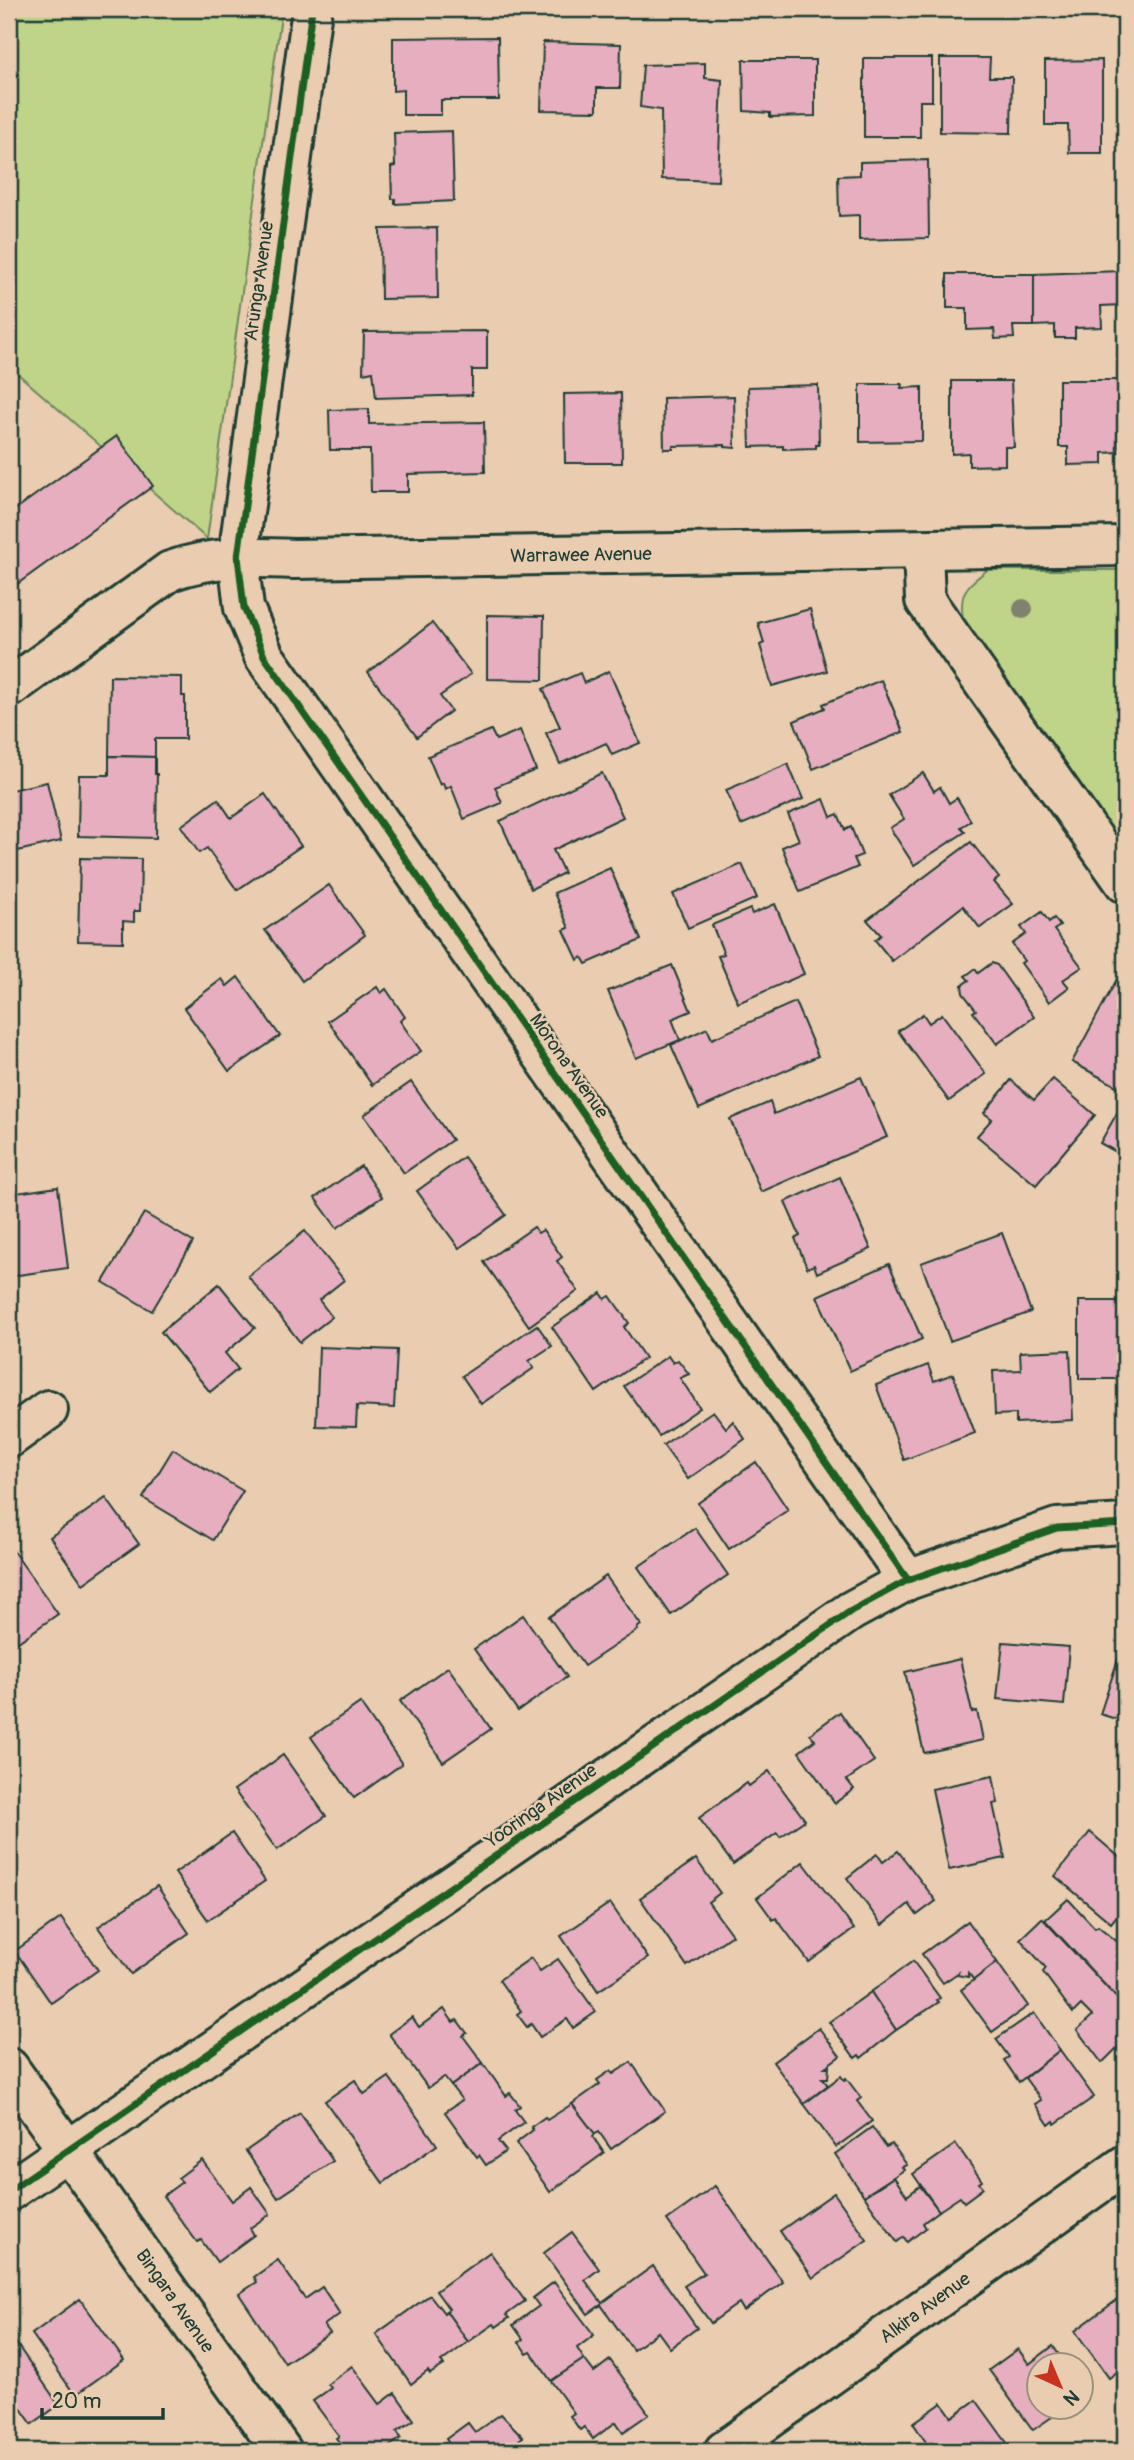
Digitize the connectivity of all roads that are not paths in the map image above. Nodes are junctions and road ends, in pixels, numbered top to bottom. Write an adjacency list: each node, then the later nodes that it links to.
1 (312, 9): 4 (street, Arunga Avenue)
2 (1125, 546): 3 (street, Warrawee Avenue)
3 (923, 550): 4 (street, Warrawee Avenue); 6 (street)
4 (238, 557): 5 (street); 10 (street, Morona Avenue)
5 (9, 688)
6 (1125, 883)
7 (48, 1410): 8 (street)
8 (9, 1438)
9 (1125, 1524): 10 (street, Yooringa Avenue)
10 (908, 1580): 12 (street, Yooringa Avenue)
11 (9, 2068): 12 (street, Bingara Avenue)
12 (68, 2150): 14 (street, Yooringa Avenue); 15 (street, Bingara Avenue)
13 (1125, 2165): 16 (street, Alkira Avenue)
14 (9, 2191)
15 (282, 2451)
16 (724, 2451)

